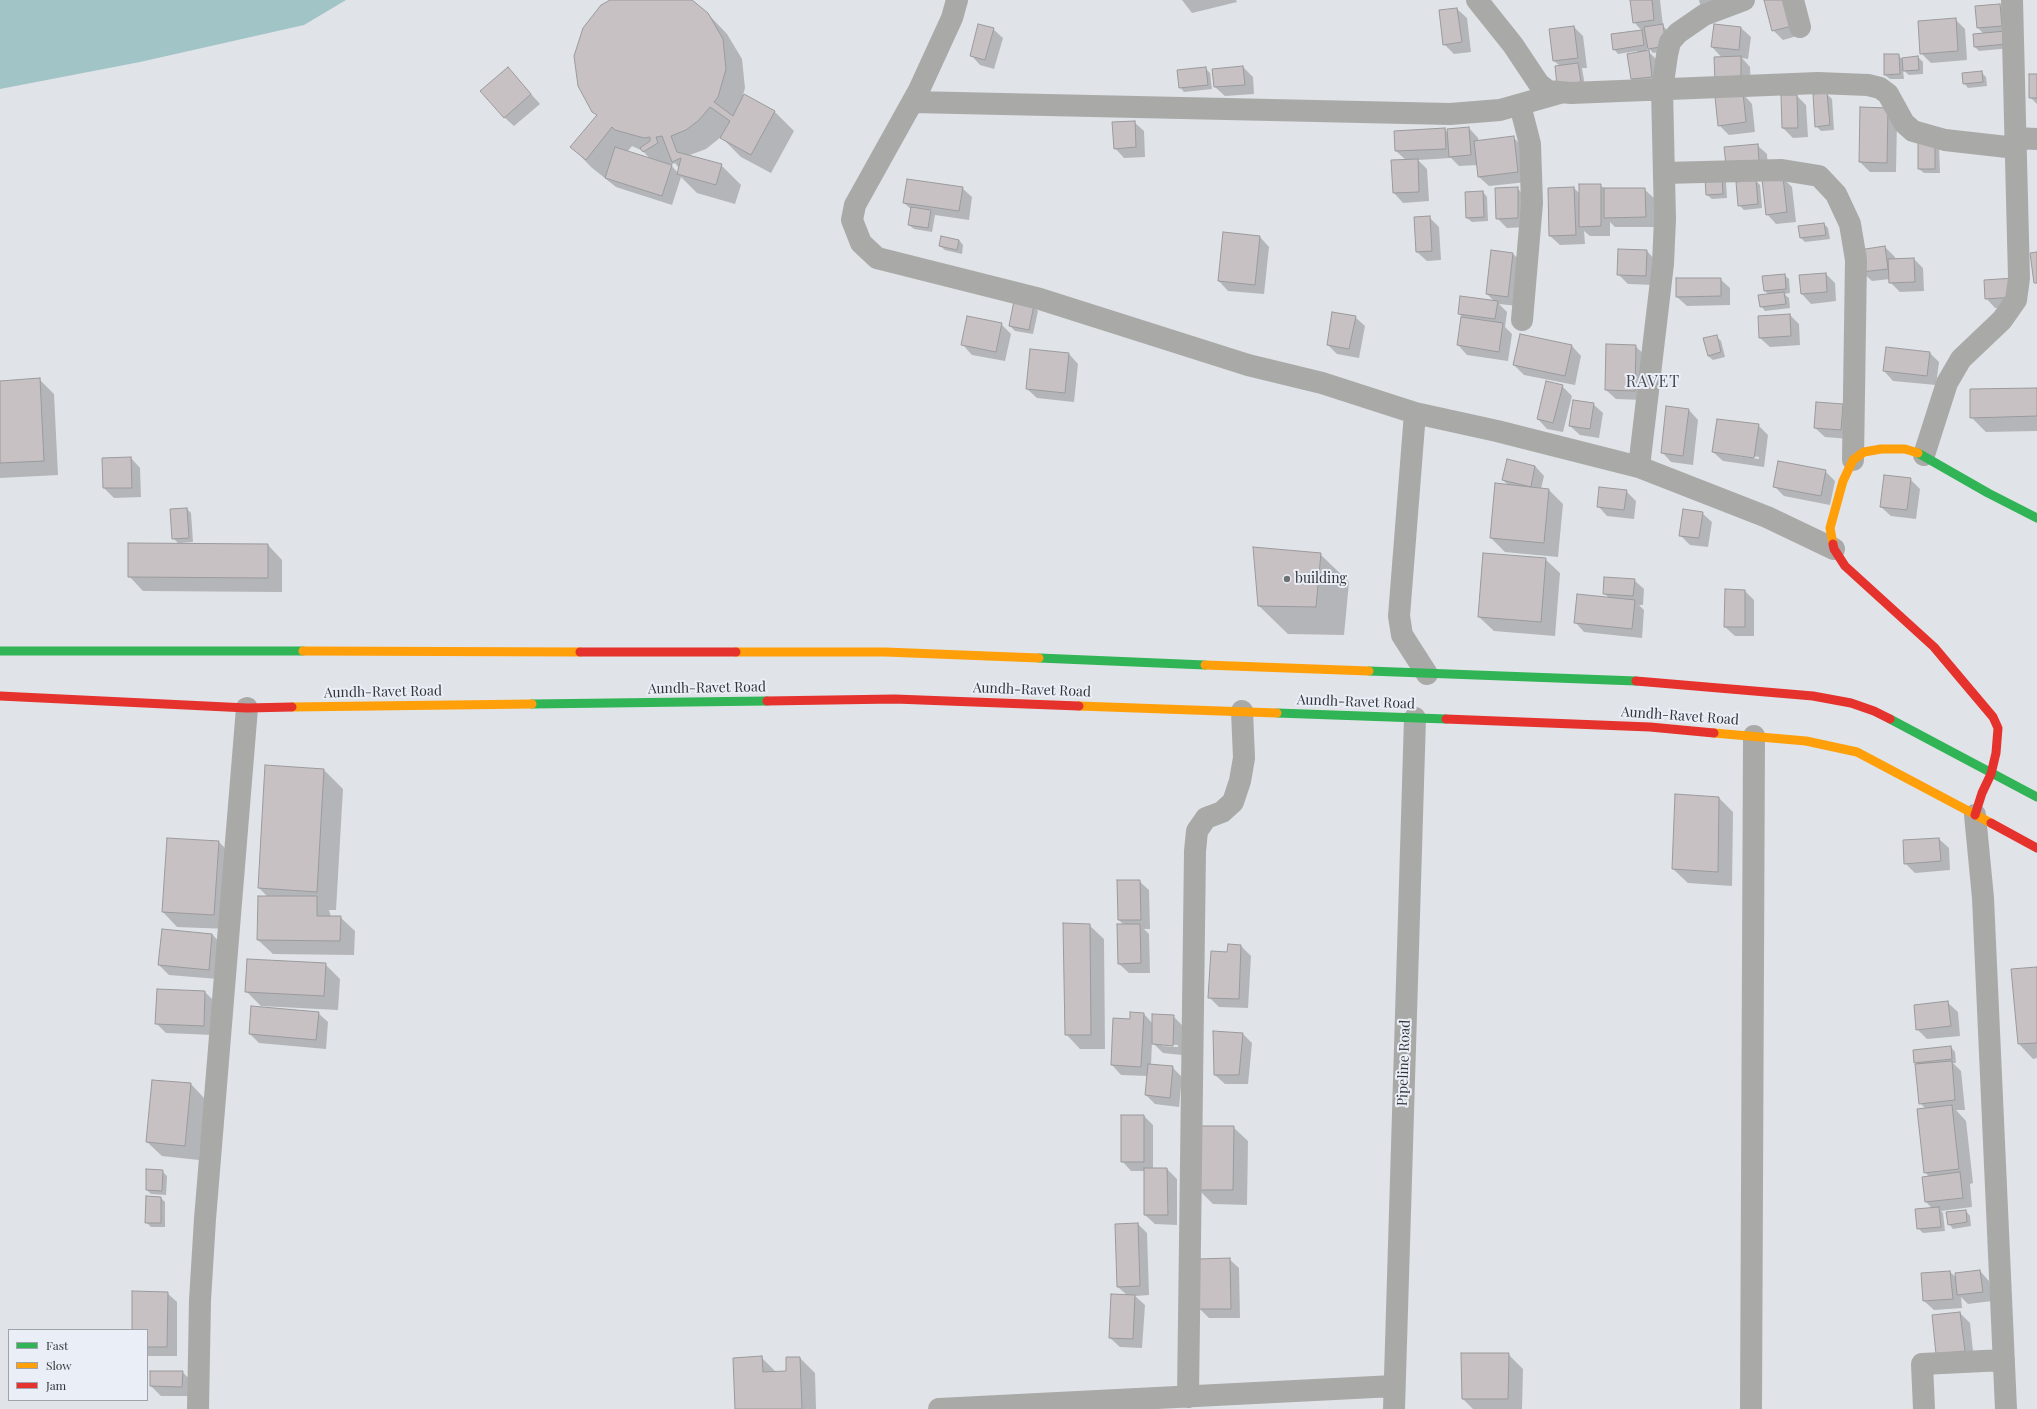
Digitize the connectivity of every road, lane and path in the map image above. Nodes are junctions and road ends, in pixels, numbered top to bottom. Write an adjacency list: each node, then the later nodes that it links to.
1 (957, 0): 9 (street)
2 (1477, 0): 8 (street)
3 (1793, 0): 6 (street)
4 (2012, 0): 12 (street)
5 (1738, 1): 7 (street)
6 (1800, 27)
7 (1662, 90): 8 (street); 12 (street); 13 (street)
8 (1560, 93): 10 (street)
9 (913, 102): 10 (street); 15 (street)
10 (1520, 105): 14 (street)
11 (2037, 139): 12 (street)
12 (2016, 143): 16 (street)
13 (1664, 173): 17 (street); 18 (street)
14 (1522, 320)
15 (1415, 413): 18 (street); 22 (street)
16 (1924, 455): 17 (main road); 19 (main road)
17 (1853, 460): 20 (main road)
18 (1639, 467): 20 (street)
19 (2037, 518)
20 (1834, 549): 28 (main road)
21 (0, 651): 22 (main road)
22 (1426, 674): 28 (main road)
23 (0, 696): 24 (main road, Aundh-Ravet Road)
24 (248, 708): 25 (main road, Aundh-Ravet Road); 35 (street)
25 (1242, 711): 26 (main road, Aundh-Ravet Road); 34 (street)
26 (1415, 718): 27 (main road, Aundh-Ravet Road); 33 (street, Pipeline Road)
27 (1754, 736): 30 (main road, Aundh-Ravet Road); 38 (street)
28 (1991, 774): 29 (main road); 30 (main road)
29 (2037, 797)
30 (1975, 815): 31 (main road, Aundh-Ravet Road); 32 (street)
31 (2037, 848)
32 (2004, 1360): 39 (street); 40 (street)
33 (1394, 1386): 34 (street); 37 (street, Pipeline Road)
34 (1188, 1397): 36 (street)
35 (198, 1409)
36 (939, 1409)
37 (1394, 1409)
38 (1751, 1409)
39 (1924, 1409)
40 (2006, 1409)

